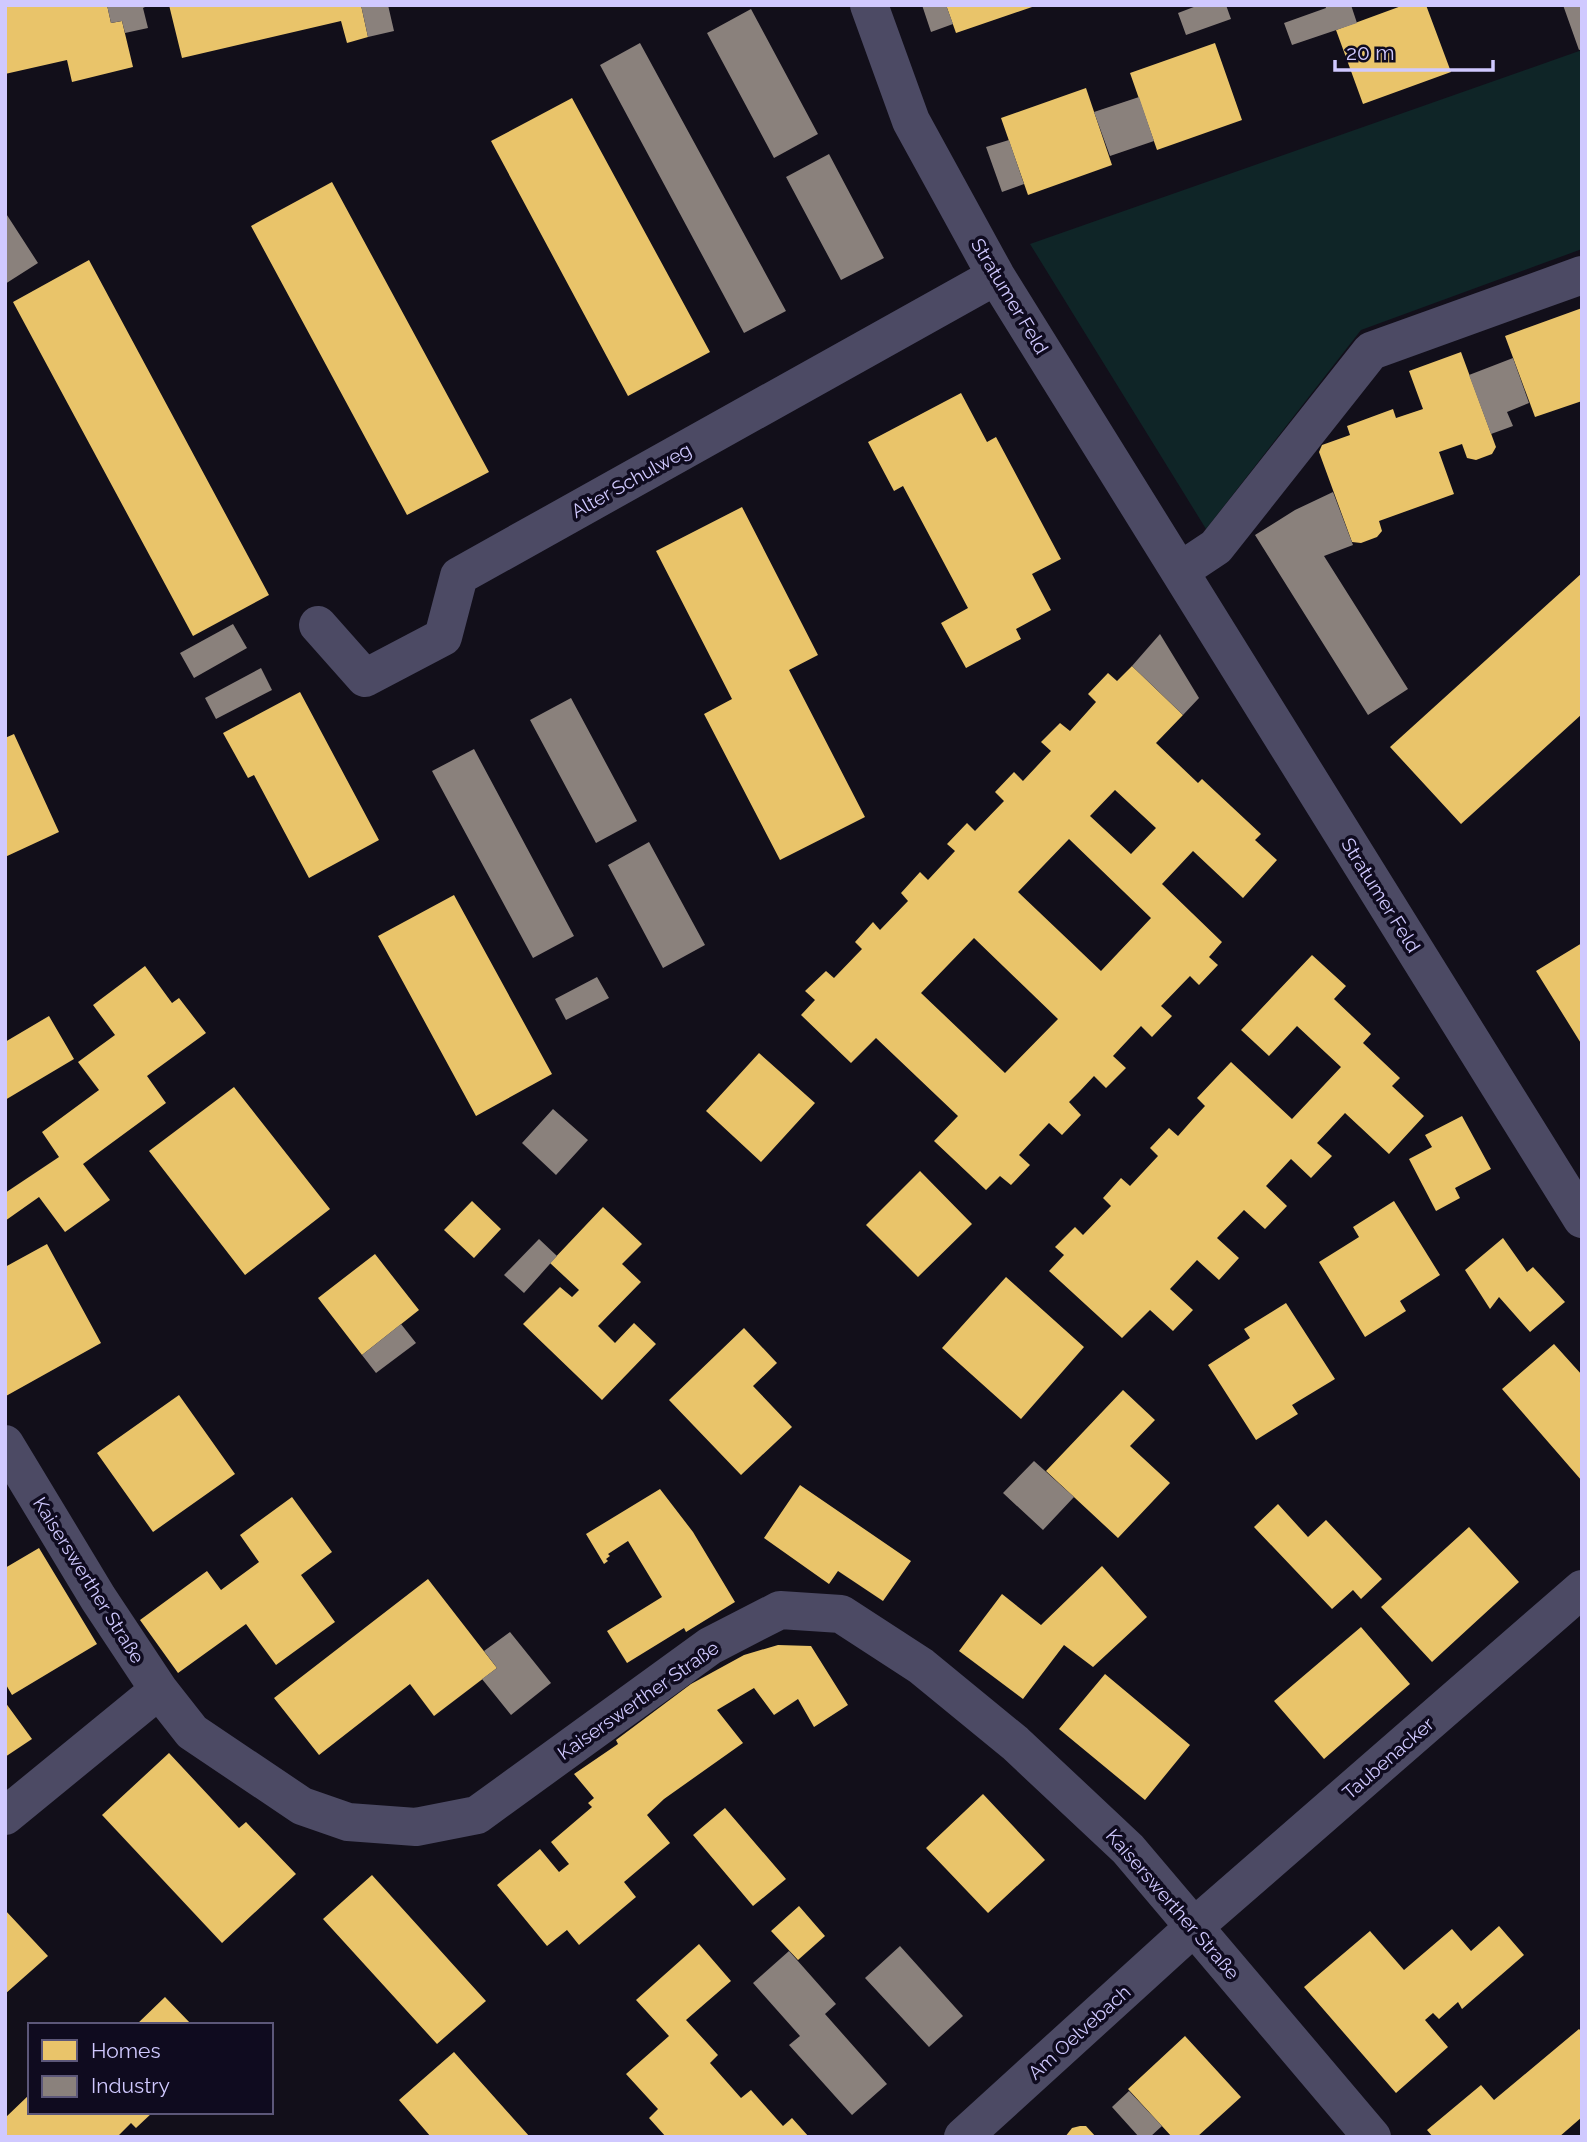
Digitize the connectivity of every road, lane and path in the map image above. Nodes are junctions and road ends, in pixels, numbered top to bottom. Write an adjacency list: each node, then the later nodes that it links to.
1 (869, 5): 3 (street, Stratumer Feld)
2 (1582, 275): 4 (street)
3 (996, 276): 4 (street, Stratumer Feld); 5 (street, Alter Schulweg)
4 (1180, 571): 6 (street, Stratumer Feld)
5 (318, 625)
6 (1582, 1219)
7 (5, 1444): 9 (street, Kaiserswerther Straße)
8 (1582, 1589): 11 (street, Taubenacker)
9 (159, 1690): 10 (street); 11 (street, Kaiserswerther Straße)
10 (5, 1816)
11 (1195, 1926): 12 (street, Am Oelvebach); 13 (street, Kaiserswerther Straße)
12 (963, 2137)
13 (1372, 2137)

